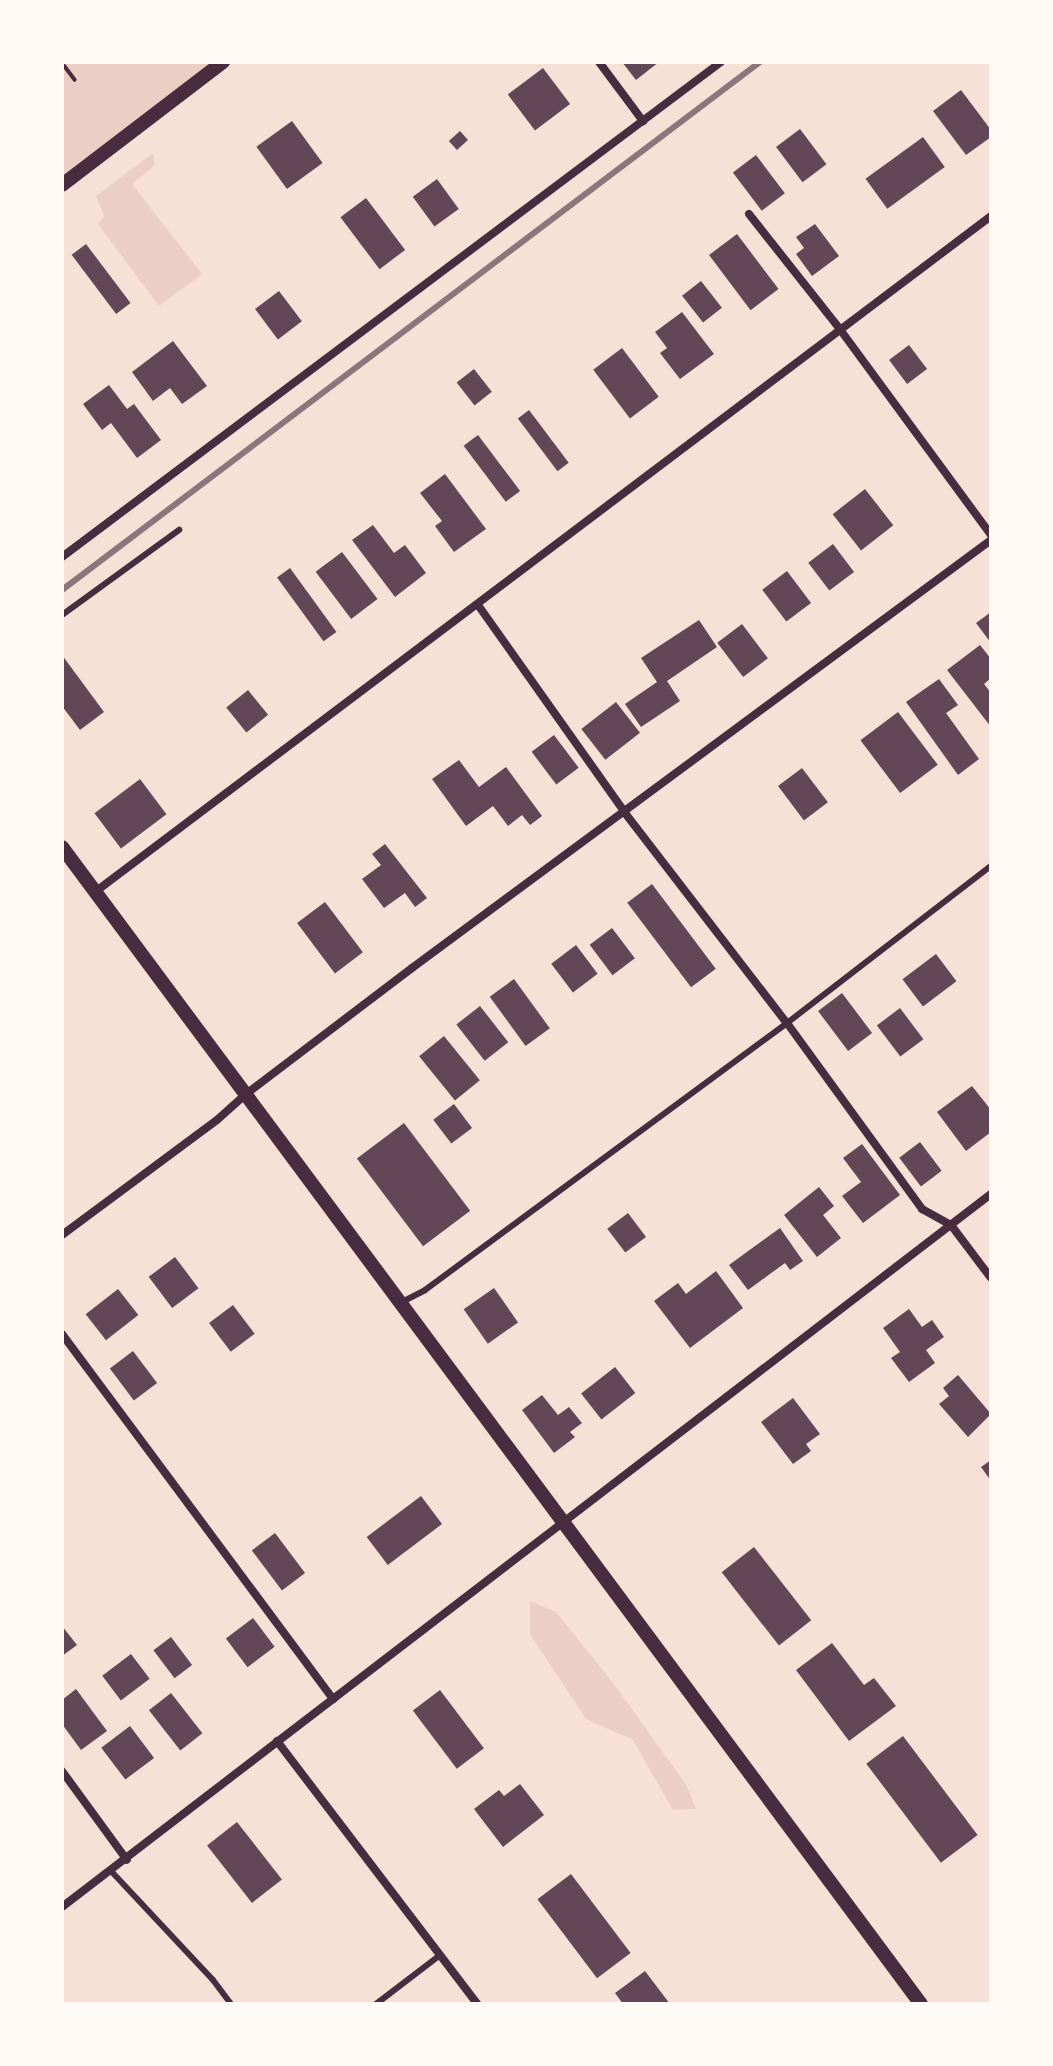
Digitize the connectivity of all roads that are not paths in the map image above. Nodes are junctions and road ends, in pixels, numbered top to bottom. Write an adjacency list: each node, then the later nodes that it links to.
1 (223, 62): 5 (street)
2 (599, 62): 4 (street)
3 (721, 62): 4 (street)
4 (643, 121): 11 (street)
5 (62, 185)
6 (749, 214): 8 (street)
7 (991, 216): 8 (street)
8 (839, 328): 10 (street); 12 (street)
9 (179, 530): 13 (lane)
10 (991, 538): 14 (street)
11 (62, 557)
12 (478, 605): 14 (street); 17 (street)
13 (62, 615)
14 (625, 813): 18 (street); 19 (street)
15 (62, 847): 17 (street)
16 (991, 866): 18 (lane)
17 (95, 892): 19 (street)
18 (787, 1023): 21 (street); 24 (lane)
19 (246, 1094): 22 (street); 24 (street)
20 (991, 1194): 21 (street)
21 (951, 1225): 23 (street); 26 (street)
22 (62, 1235)
23 (991, 1278)
24 (400, 1303): 26 (street)
25 (62, 1334): 27 (street)
26 (561, 1521): 27 (street); 37 (street)
27 (333, 1699): 28 (street)
28 (277, 1741): 30 (street); 33 (street)
29 (62, 1771): 30 (street)
30 (127, 1860): 31 (street)
31 (111, 1871): 32 (street); 34 (lane)
32 (62, 1907)
33 (440, 1955): 35 (lane); 36 (street)
34 (231, 2004)
35 (376, 2004)
36 (477, 2004)
37 (921, 2004)

